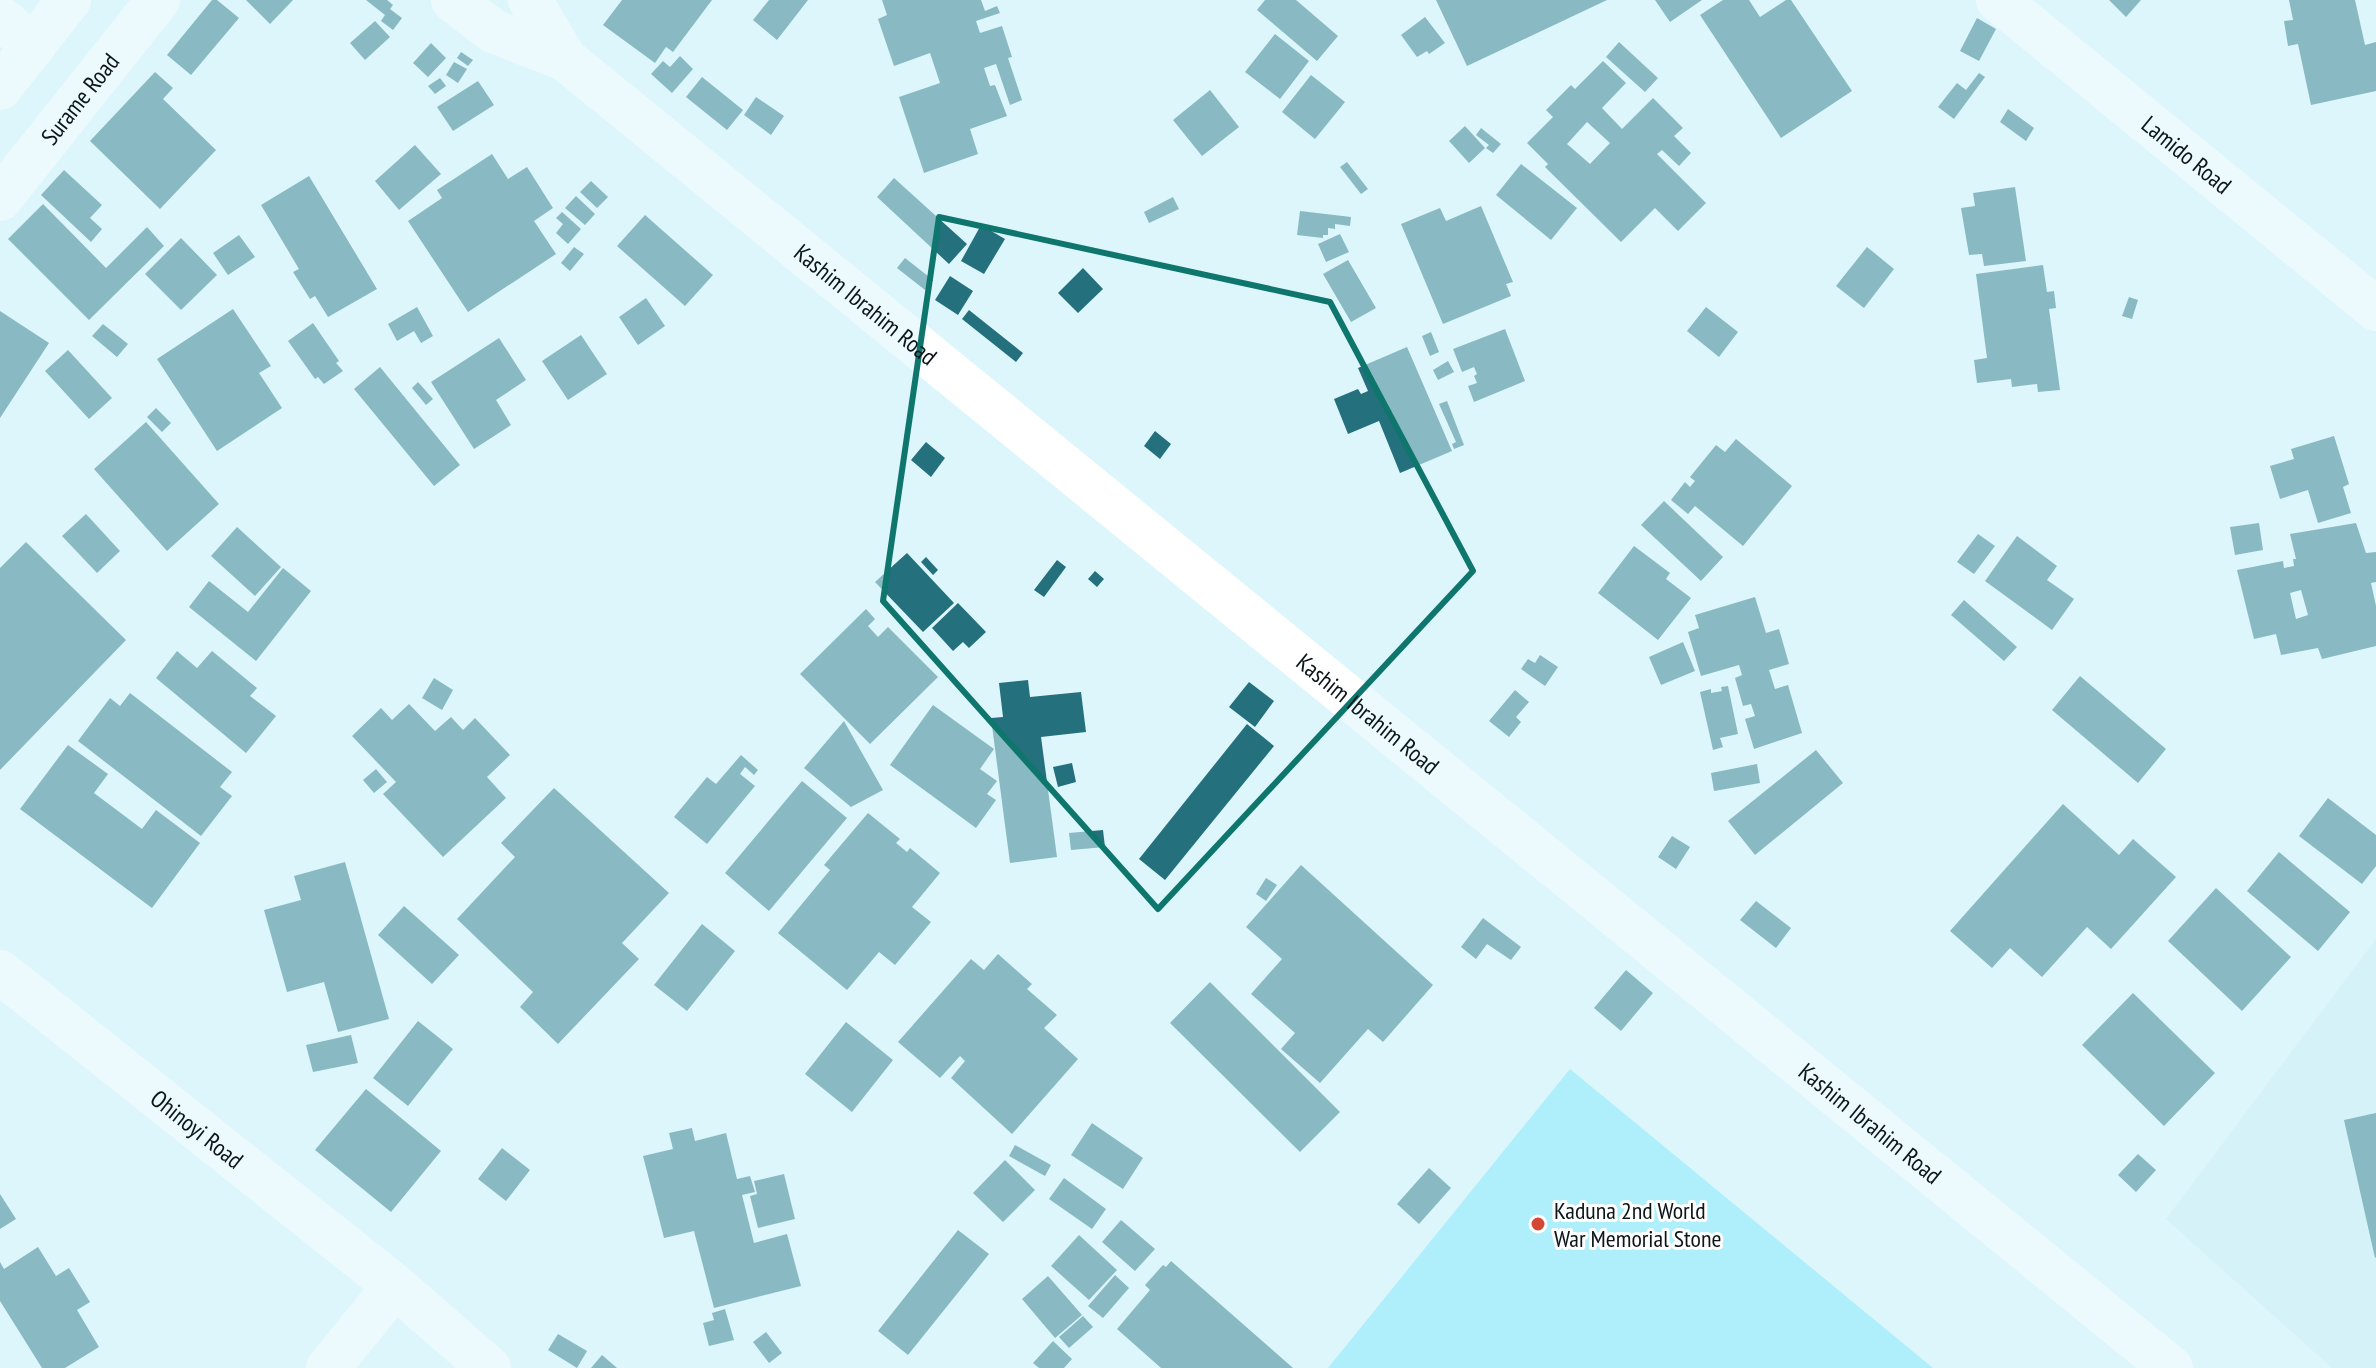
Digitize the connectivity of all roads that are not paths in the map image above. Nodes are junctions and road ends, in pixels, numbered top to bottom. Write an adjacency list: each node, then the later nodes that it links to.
1 (69, 0): 7 (street)
2 (158, 0): 10 (street, Surame Road)
3 (453, 0): 8 (street, Kashim Ibrahim Road)
4 (530, 0): 8 (street, Kashim Ibrahim Road)
5 (1998, 0): 11 (street, Lamido Road)
6 (0, 18): 7 (street)
7 (34, 46): 9 (street)
8 (565, 59): 16 (street, Kashim Ibrahim Road)
9 (0, 88)
10 (0, 199)
11 (2376, 309)
12 (0, 972): 13 (street, Ohinoyi Road)
13 (395, 1286): 14 (street); 15 (street, Ohinoyi Road)
14 (328, 1368)
15 (489, 1368)
16 (2171, 1368)

